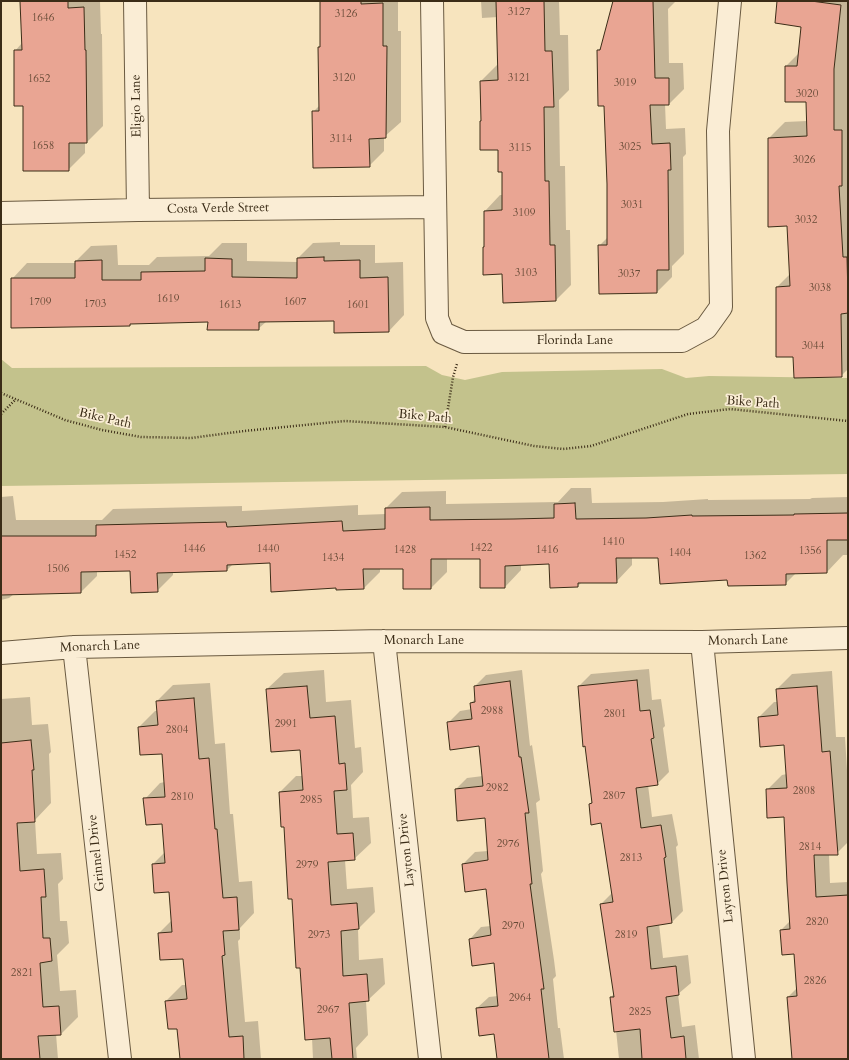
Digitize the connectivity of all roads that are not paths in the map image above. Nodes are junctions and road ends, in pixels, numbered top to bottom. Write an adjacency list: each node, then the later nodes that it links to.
1 (135, 1): 5 (street, Eligio Lane)
2 (432, 1): 4 (street, Florinda Lane)
3 (730, 1): 4 (street, Florinda Lane)
4 (435, 207): 5 (street, Costa Verde Street)
5 (138, 210): 6 (street, Costa Verde Street)
6 (1, 213)
7 (848, 638): 9 (street, Monarch Lane)
8 (384, 641): 9 (street, Monarch Lane); 10 (street, Monarch Lane); 13 (street, Layton Drive)
9 (702, 642): 14 (street, Layton Drive)
10 (74, 647): 11 (street, Monarch Lane); 12 (street, Grinnel Drive)
11 (1, 653)
12 (120, 1059)
13 (430, 1059)
14 (744, 1059)

